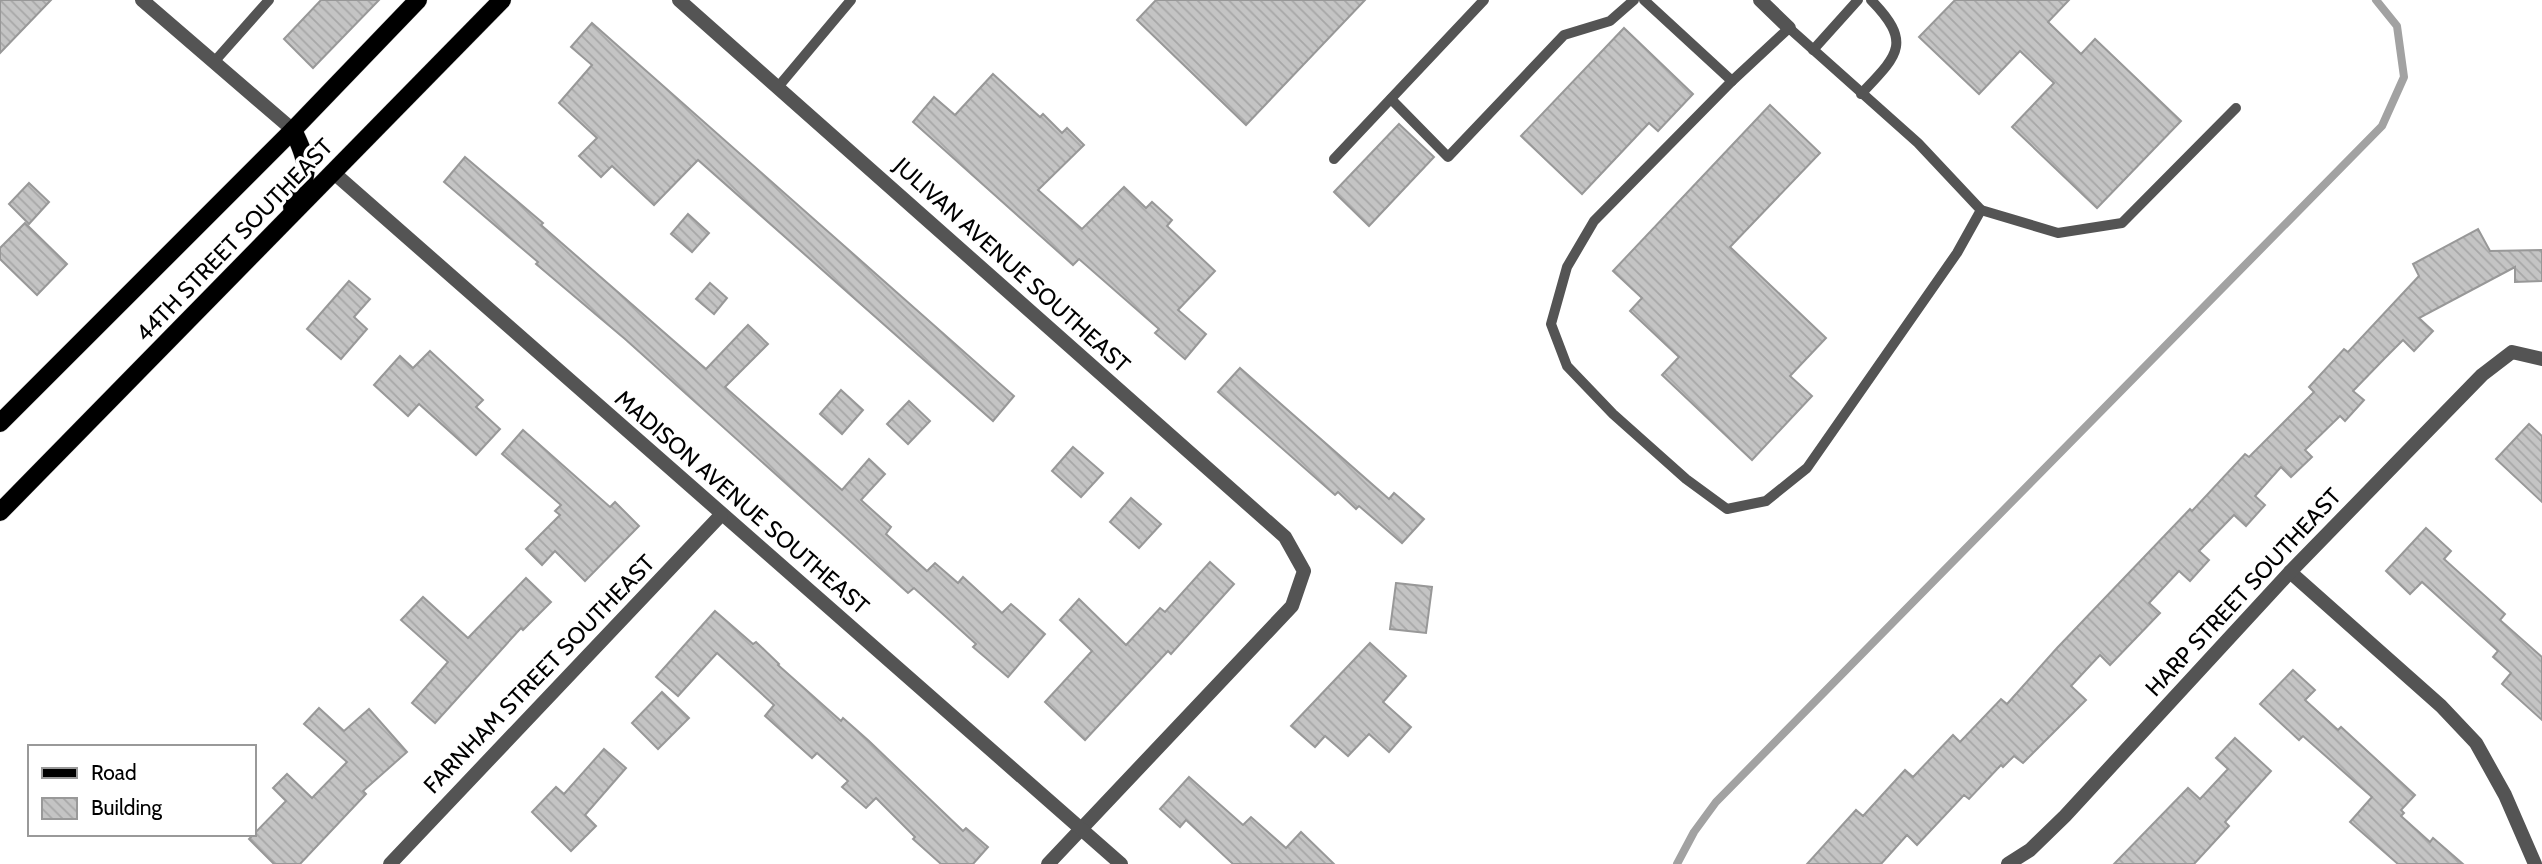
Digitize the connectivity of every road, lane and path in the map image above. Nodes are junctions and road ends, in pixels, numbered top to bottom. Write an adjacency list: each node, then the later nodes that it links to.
1 (142, 0): 15 (street)
2 (269, 0): 15 (lane)
3 (418, 0): 21 (main road, 44TH STREET SOUTHEAST)
4 (502, 0): 23 (main road, 44TH STREET SOUTHEAST)
5 (679, 0): 17 (street, JULIVAN AVENUE SOUTHEAST)
6 (851, 0): 17 (lane)
7 (1484, 0): 19 (lane)
8 (1634, 0): 19 (lane)
9 (1644, 0): 16 (lane)
10 (1760, 0): 13 (street)
11 (1858, 0): 14 (lane)
12 (1871, 0): 18 (lane)
13 (1789, 28): 14 (lane); 16 (lane)
14 (1813, 50): 18 (lane)
15 (214, 62): 21 (street)
16 (1732, 81): 24 (lane)
17 (778, 87): 31 (street, JULIVAN AVENUE SOUTHEAST)
18 (1861, 94): 24 (lane)
19 (1391, 99): 22 (lane)
20 (2236, 108): 24 (lane)
21 (293, 130): 25 (main road); 27 (main road, 44TH STREET SOUTHEAST)
22 (1334, 159)
23 (334, 173): 25 (main road, 44TH STREET SOUTHEAST); 29 (street, MADISON AVENUE SOUTHEAST)
24 (1981, 210)
25 (282, 226): 28 (main road, 44TH STREET SOUTHEAST)
26 (2542, 359): 30 (street, HARP STREET SOUTHEAST)
27 (0, 422)
28 (0, 513)
29 (721, 515): 31 (street, MADISON AVENUE SOUTHEAST); 32 (street, FARNHAM STREET SOUTHEAST)
30 (2290, 572): 35 (street, HARP STREET SOUTHEAST); 36 (street)
31 (1081, 829): 33 (street); 34 (street, MADISON AVENUE SOUTHEAST)
32 (390, 864)
33 (1048, 864)
34 (1121, 864)
35 (2008, 864)
36 (2535, 864)

